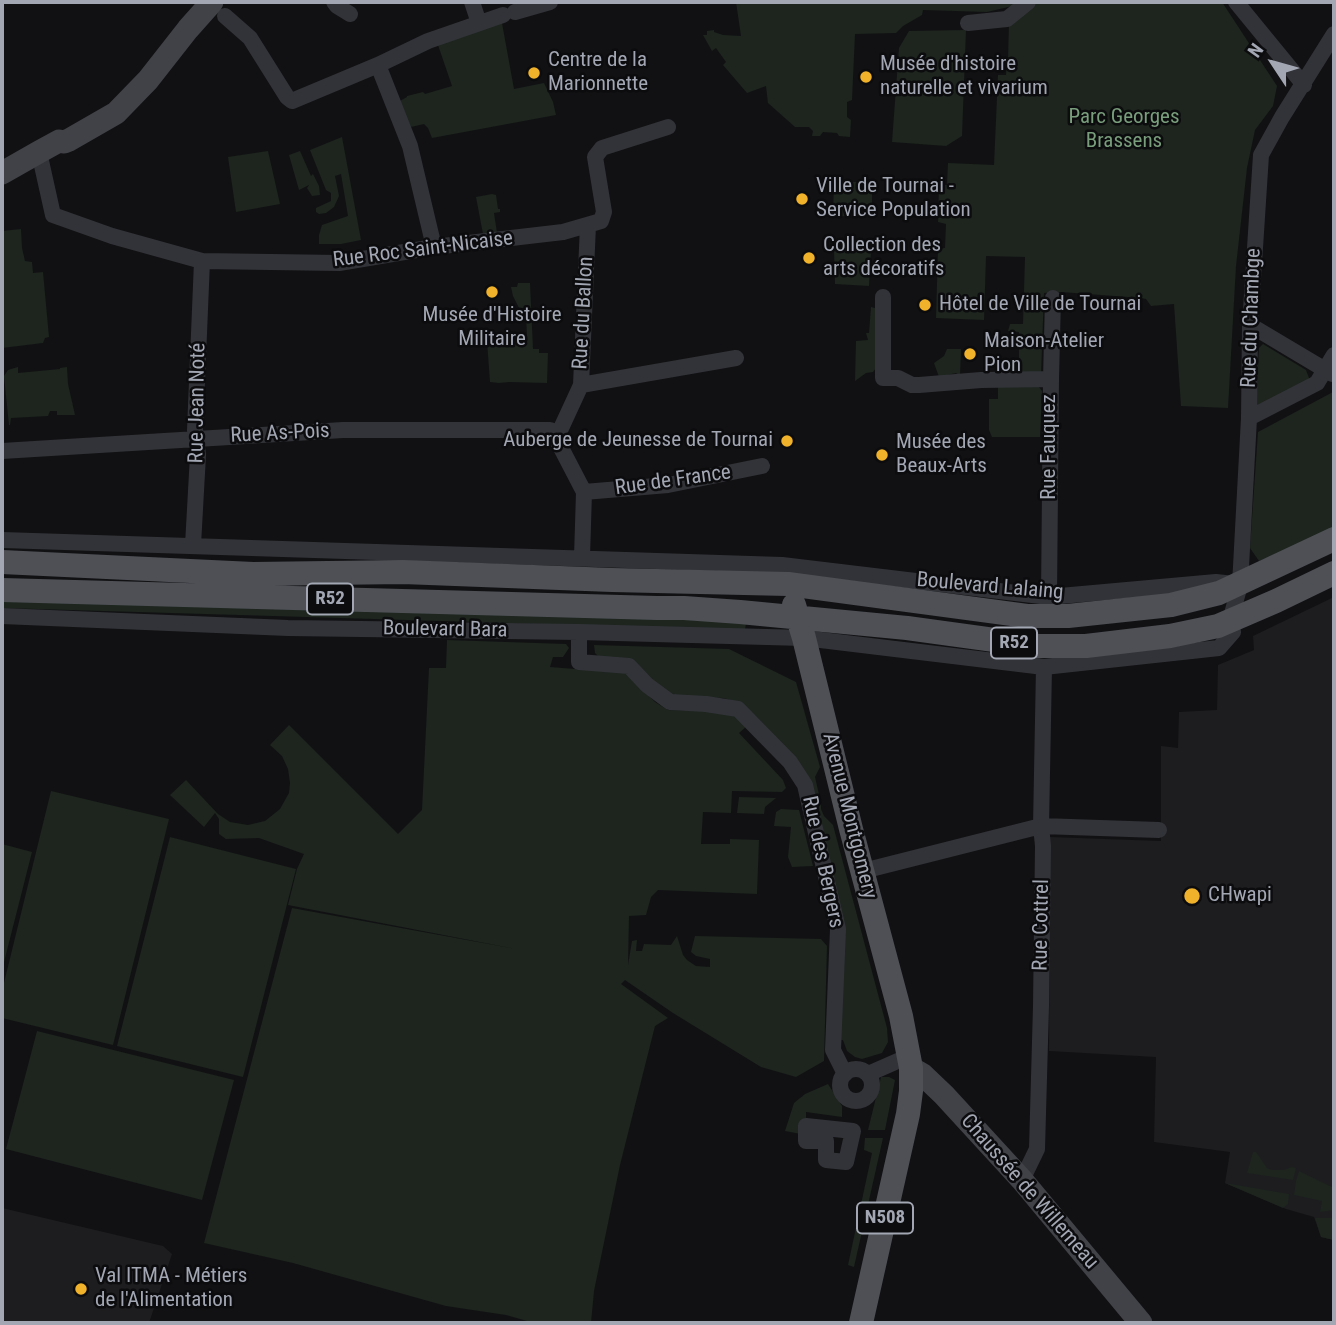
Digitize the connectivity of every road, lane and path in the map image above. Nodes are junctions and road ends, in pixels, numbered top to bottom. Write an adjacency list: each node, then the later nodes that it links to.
1 (334, 2): 7 (street)
2 (472, 2): 8 (street)
3 (550, 2): 8 (street)
4 (1028, 2): 9 (street)
5 (1236, 2): 12 (street)
6 (217, 7): 11 (street); 14 (street)
7 (350, 14)
8 (479, 23): 11 (street)
9 (968, 23)
10 (1334, 34): 12 (street, Rue du Chambge)
11 (378, 65): 17 (street)
12 (1304, 85): 21 (street, Rue du Chambge)
13 (668, 127): 16 (street)
14 (39, 152): 15 (street); 18 (street, Rue Roc Saint-Nicaise)
15 (2, 173)
16 (588, 225): 17 (street, Rue Roc Saint-Nicaise); 26 (street, Rue du Ballon)
17 (434, 247): 18 (street, Rue Roc Saint-Nicaise)
18 (202, 261): 29 (street, Rue Jean Noté)
19 (883, 297): 25 (street)
20 (1053, 298): 25 (street, Rue Fauquez)
21 (1250, 325): 24 (street); 27 (street, Rue du Chambge)
22 (1334, 355): 24 (street)
23 (736, 358): 26 (street)
24 (1330, 373): 27 (street)
25 (1051, 379): 41 (street, Rue Fauquez)
26 (581, 385): 28 (street, Rue du Ballon)
27 (1249, 418): 39 (street, Rue du Chambge)
28 (558, 433): 29 (street, Rue As-Pois); 32 (street)
29 (197, 439): 30 (street, Rue As-Pois); 35 (street, Rue Jean Noté)
30 (2, 452)
31 (762, 466): 32 (street, Rue de France)
32 (584, 492): 36 (street)
33 (1334, 539): 39 (main road, Boulevard Lalaing / R52)
34 (2, 540): 35 (street)
35 (193, 545): 36 (street)
36 (582, 557): 42 (street)
37 (2, 562): 42 (main road, R52)
38 (1334, 573): 44 (main road, R52)
39 (1240, 585): 41 (street, Boulevard Lalaing); 42 (main road, Boulevard Lalaing / R52); 44 (street, Rue du Chambge)
40 (2, 590): 42 (main road, Boulevard Bara / R52)
41 (1049, 597): 42 (street, Boulevard Lalaing)
42 (793, 601): 44 (main road, R52); 45 (street, Boulevard Bara); 46 (street); 49 (main road, Avenue Montgomery / N508)
43 (2, 616): 45 (street, Boulevard Bara)
44 (1230, 621): 46 (street)
45 (579, 632): 51 (street, Rue des Bergers)
46 (1044, 667): 47 (street, Rue Cottrel)
47 (1041, 827): 48 (street); 49 (street); 53 (street, Rue Cottrel)
48 (1159, 830)
49 (863, 871): 50 (main road, Avenue Montgomery / N508)
50 (910, 1062): 52 (street); 53 (street, Chaussée de Willemeau); 54 (main road, N508)
51 (845, 1074): 52 (street); 52 (street)
52 (868, 1074)
53 (1022, 1180): 55 (street, Chaussée de Willemeau)
54 (862, 1323)
55 (1140, 1323)

